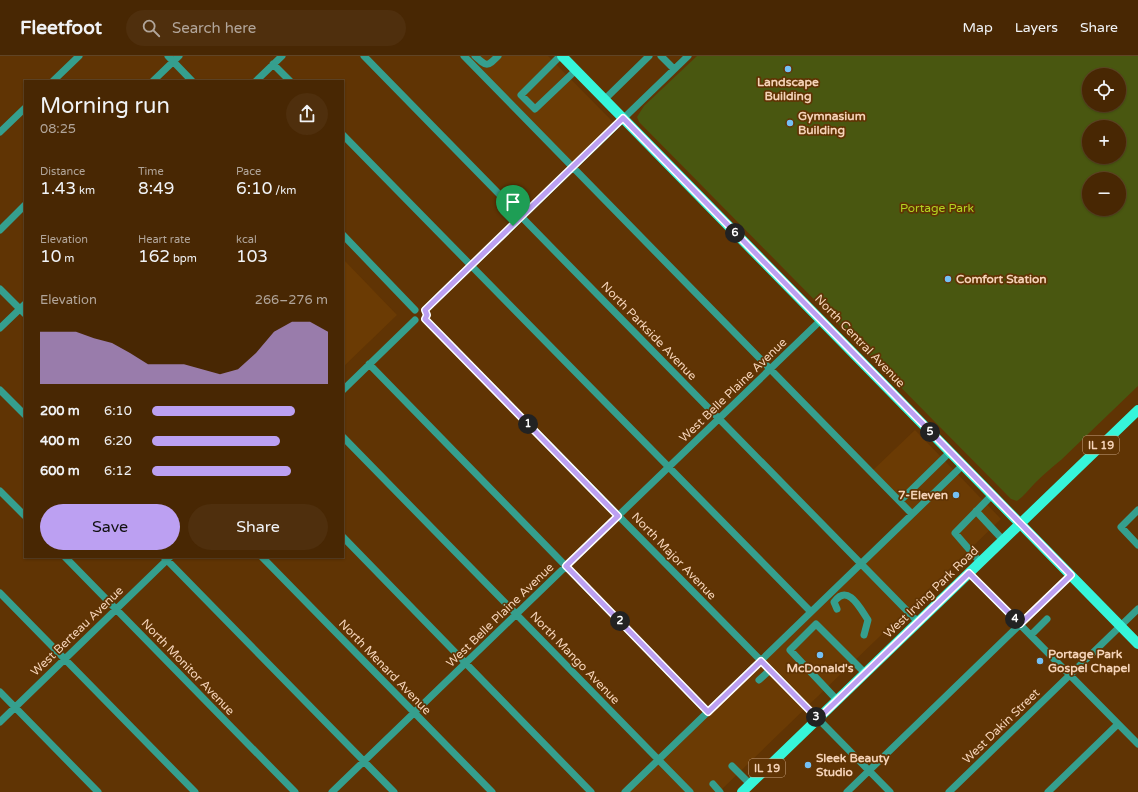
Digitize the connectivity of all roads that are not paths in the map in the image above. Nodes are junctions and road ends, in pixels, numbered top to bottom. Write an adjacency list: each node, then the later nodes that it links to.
1 (79, 56): 16 (street)
2 (179, 56): 12 (street)
3 (282, 56): 13 (street)
4 (364, 56): 28 (street, North Parkside Avenue)
5 (464, 56): 26 (street)
6 (475, 56): 7 (street)
7 (498, 56)
8 (561, 56): 15 (main road, North Central Avenue); 15 (street)
9 (649, 56): 21 (street)
10 (661, 56): 14 (street)
11 (688, 56): 14 (street)
12 (170, 59): 17 (street); 18 (street)
13 (273, 64): 19 (street); 20 (street)
14 (674, 69): 23 (street)
15 (576, 70): 21 (main road, North Central Avenue)
16 (54, 80)
17 (154, 80)
18 (191, 80)
19 (257, 80)
20 (289, 80)
21 (605, 99): 23 (main road, North Central Avenue)
22 (24, 109): 24 (street)
23 (623, 118): 26 (street); 38 (main road, North Central Avenue)
24 (0, 132)
25 (344, 137): 31 (street)
26 (573, 167): 28 (street); 41 (street)
27 (24, 206): 29 (street)
28 (522, 217): 31 (street); 46 (street, North Parkside Avenue)
29 (0, 230)
30 (344, 236): 34 (street)
31 (471, 266): 35 (street); 50 (street)
32 (0, 289): 33 (street)
33 (23, 309): 39 (street)
34 (415, 310): 35 (street); 37 (street)
35 (425, 310): 36 (street)
36 (425, 319): 37 (street); 58 (street, North Major Avenue)
37 (415, 320): 40 (street)
38 (821, 320): 41 (street, West Belle Plaine Avenue); 48 (main road, North Central Avenue)
39 (0, 328)
40 (369, 364): 42 (street); 68 (street)
41 (770, 369): 46 (street, West Belle Plaine Avenue); 53 (street)
42 (344, 389)
43 (0, 390): 45 (street)
44 (1138, 410): 59 (main road, West Irving Park Road / IL 19)
45 (24, 414)
46 (719, 418): 50 (street, West Belle Plaine Avenue); 67 (street, North Parkside Avenue)
47 (344, 438): 76 (street, North Mango Avenue)
48 (950, 452): 49 (main road, North Central Avenue); 53 (street)
49 (963, 465): 52 (main road, North Central Avenue); 56 (street)
50 (668, 467): 58 (street, West Belle Plaine Avenue); 75 (street)
51 (0, 491): 57 (street)
52 (992, 495): 55 (street); 59 (main road, North Central Avenue)
53 (900, 502): 56 (street)
54 (1138, 510): 62 (street)
55 (976, 512): 61 (street); 66 (street)
56 (912, 514): 67 (street)
57 (24, 515)
58 (618, 516): 68 (street, West Belle Plaine Avenue); 85 (street, North Major Avenue)
59 (1020, 524): 61 (main road, West Irving Park Road / IL 19); 70 (main road, North Central Avenue)
60 (344, 538): 86 (street)
61 (1003, 540): 66 (main road, West Irving Park Road / IL 19)
62 (1138, 545)
63 (66, 558): 72 (street, North Monitor Avenue)
64 (167, 558): 72 (street, West Berteau Avenue); 101 (street)
65 (263, 558): 95 (street, North Menard Avenue)
66 (980, 562): 69 (main road, West Irving Park Road / IL 19)
67 (861, 563): 75 (street); 78 (street, North Parkside Avenue)
68 (566, 566): 76 (street, West Belle Plaine Avenue); 94 (street)
69 (969, 573): 78 (main road, West Irving Park Road / IL 19); 79 (street)
70 (1071, 575): 79 (street); 80 (main road, North Central Avenue)
71 (0, 593): 84 (street)
72 (116, 609): 84 (street, West Berteau Avenue); 108 (street, North Monitor Avenue)
73 (837, 609): 82 (street)
74 (1138, 609): 80 (street, West Dakin Street)
75 (811, 612): 85 (street)
76 (516, 614): 86 (street, West Belle Plaine Avenue); 100 (street, North Mango Avenue)
77 (1047, 619): 81 (street)
78 (918, 622): 88 (main road, West Irving Park Road / IL 19)
79 (1020, 624): 81 (street); 103 (street)
80 (1121, 626): 83 (main road, North Central Avenue); 89 (street, West Dakin Street)
81 (1031, 635): 89 (street)
82 (864, 636)
83 (1138, 644)
84 (65, 659): 93 (street, West Berteau Avenue); 107 (street)
85 (761, 661): 87 (street, North Major Avenue); 94 (street)
86 (465, 663): 95 (street, West Belle Plaine Avenue); 112 (street)
87 (770, 670): 90 (street); 96 (street, North Major Avenue)
88 (865, 673): 92 (main road, West Irving Park Road / IL 19); 92 (street)
89 (1070, 675): 98 (street); 119 (street, West Dakin Street)
90 (759, 680)
91 (0, 692): 93 (street)
92 (837, 700): 96 (main road, West Irving Park Road / IL 19)
93 (15, 707): 97 (street, West Berteau Avenue); 106 (street)
94 (708, 712): 100 (street)
95 (414, 713): 101 (street, West Belle Plaine Avenue); 111 (street, North Menard Avenue)
96 (818, 719): 103 (street, North Major Avenue); 105 (main road, West Irving Park Road / IL 19)
97 (0, 722)
98 (1118, 724): 99 (street); 120 (street)
99 (1138, 744)
100 (658, 760): 113 (street); 114 (street, North Mango Avenue)
101 (364, 761): 109 (street, West Belle Plaine Avenue); 110 (street)
102 (732, 766): 105 (street)
103 (869, 770): 117 (street); 118 (street, North Major Avenue)
104 (713, 784): 115 (street)
105 (750, 784): 116 (main road, West Irving Park Road / IL 19)
106 (98, 792)
107 (195, 792)
108 (295, 792)
109 (332, 792)
110 (394, 792)
111 (492, 792)
112 (591, 792)
113 (625, 792)
114 (690, 792)
115 (720, 792)
116 (742, 792)
117 (847, 792)
118 (890, 792)
119 (949, 792)
120 (1048, 792)

